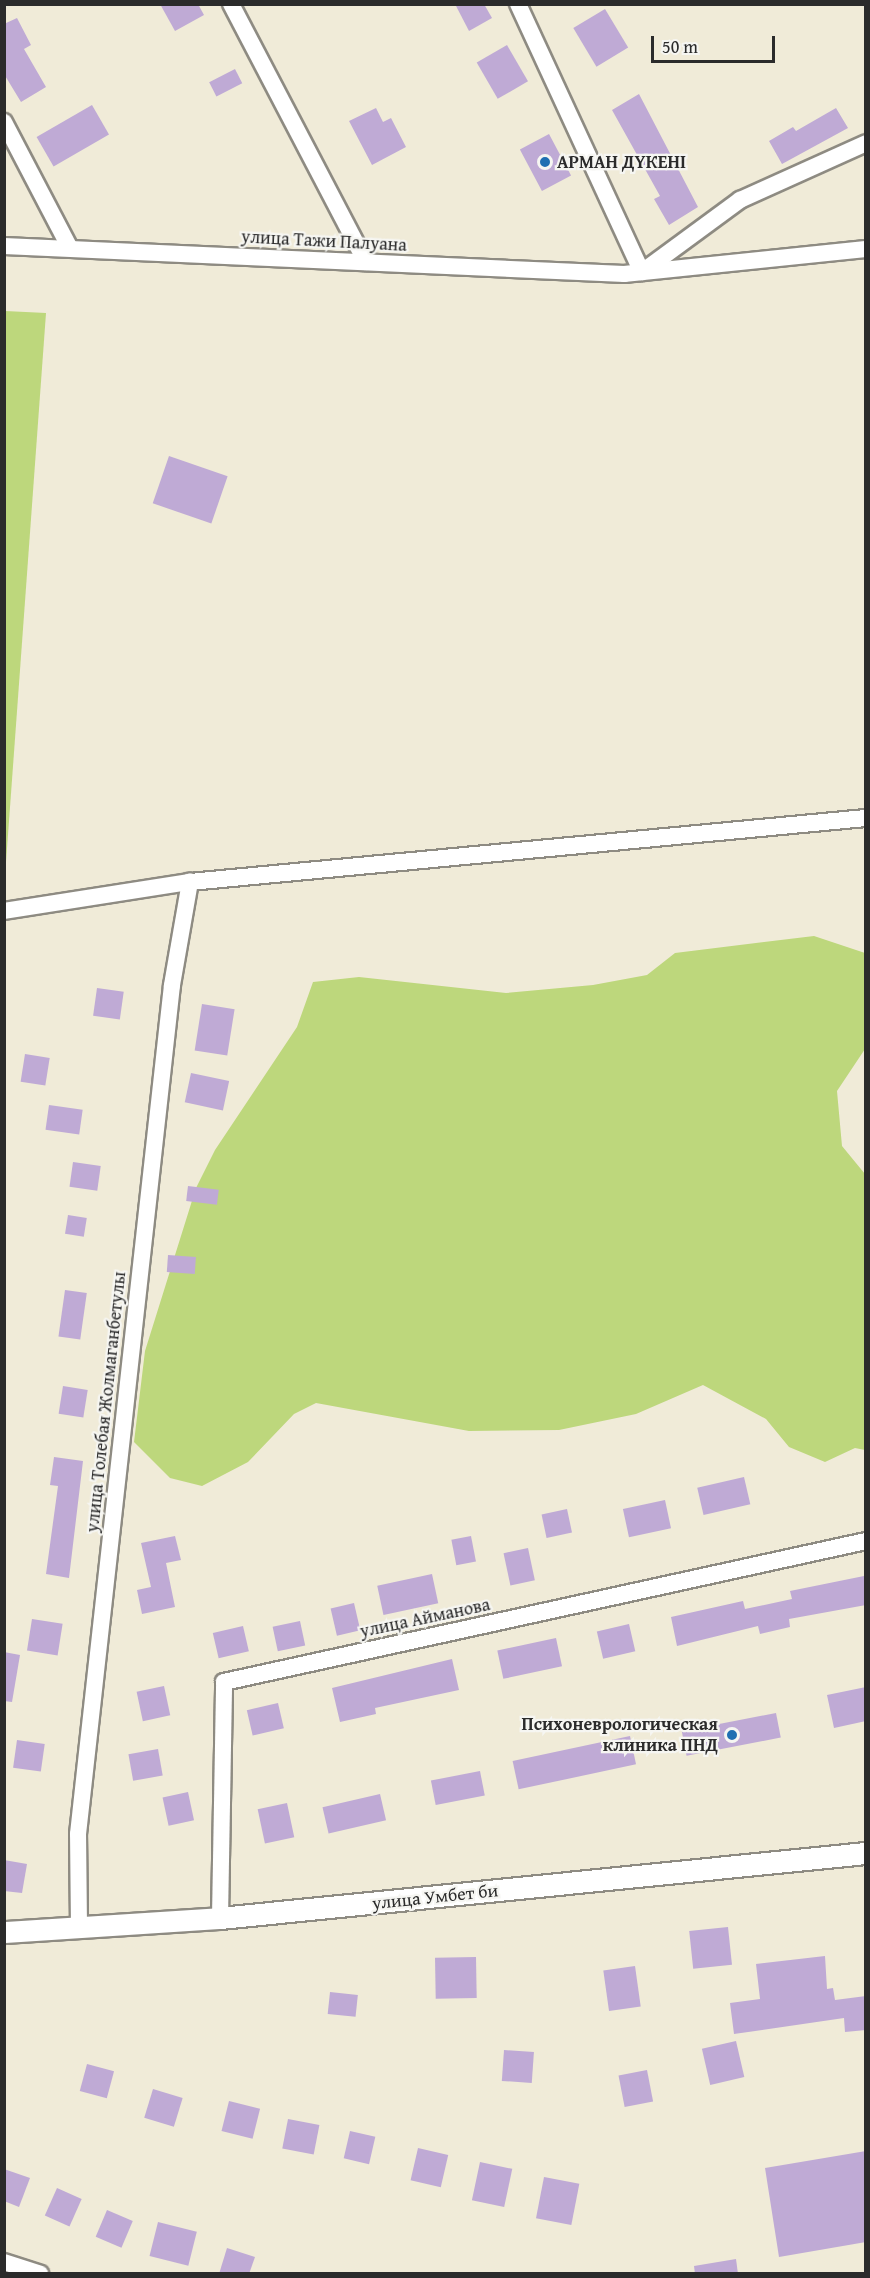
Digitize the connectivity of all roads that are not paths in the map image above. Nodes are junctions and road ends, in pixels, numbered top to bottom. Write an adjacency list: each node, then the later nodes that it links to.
1 (231, 4): 8 (street)
2 (519, 4): 9 (street)
3 (4, 122): 6 (street)
4 (866, 143): 9 (street)
5 (4, 246): 6 (street, улица Тажи Палуана)
6 (70, 248): 8 (street, улица Тажи Палуана)
7 (866, 249): 9 (street, улица Тажи Палуана)
8 (366, 262): 9 (street, улица Тажи Палуана)
9 (642, 272)
10 (866, 818): 11 (street)
11 (190, 882): 12 (street); 16 (street, улица Толебая Жолмаганбетулы)
12 (4, 911)
13 (866, 1541): 15 (street, улица Айманова)
14 (866, 1853): 15 (street, улица Умбет би)
15 (220, 1918): 16 (street, улица Умбет би)
16 (79, 1927): 17 (street, улица Умбет би)
17 (4, 1932)
18 (4, 2262): 19 (street)
19 (40, 2274)

